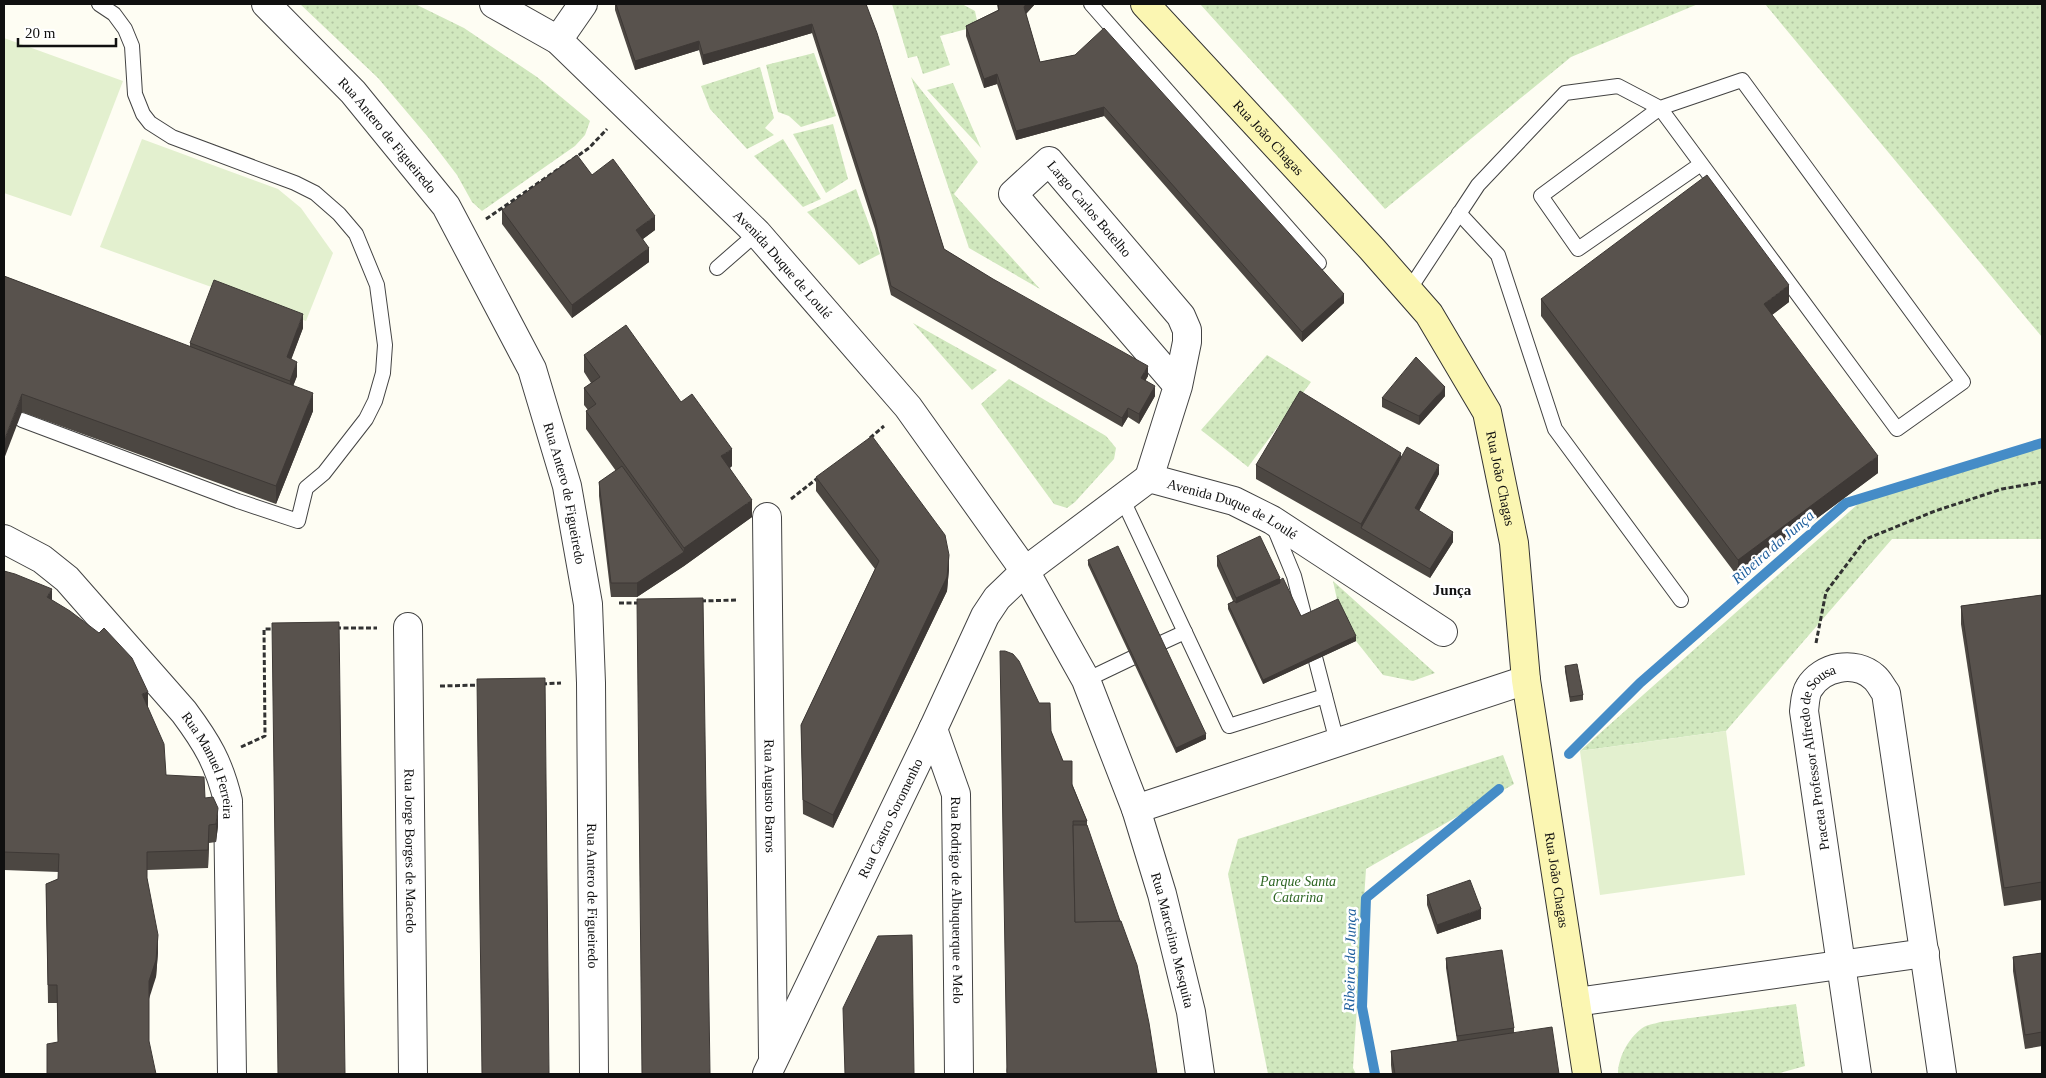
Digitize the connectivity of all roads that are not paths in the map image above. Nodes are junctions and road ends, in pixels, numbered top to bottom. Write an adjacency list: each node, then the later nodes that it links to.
1 (99, 4): 16 (lane)
2 (266, 4): 41 (street, Rua Antero de Figueiredo)
3 (494, 4): 7 (street, Avenida Duque de Loulé)
4 (583, 4): 7 (street)
5 (1092, 4): 12 (lane)
6 (1146, 4): 14 (street, Rua João Chagas)
7 (558, 40): 11 (street, Avenida Duque de Loulé)
8 (1660, 108): 9 (lane); 9 (lane); 9 (lane); 10 (lane)
9 (1702, 164)
10 (1460, 213): 14 (lane); 23 (lane)
11 (757, 233): 13 (lane); 22 (street, Avenida Duque de Loulé)
12 (1319, 263)
13 (717, 268)
14 (1409, 290): 30 (street, Rua João Chagas)
15 (1178, 386): 15 (street, Largo Carlos Botelho); 17 (street, Largo Carlos Botelho)
16 (22, 420)
17 (1150, 478): 18 (street, Avenida Duque de Loulé); 20 (street, Avenida Duque de Loulé)
18 (1122, 498): 22 (street, Avenida Duque de Loulé); 25 (lane)
19 (767, 517): 38 (street, Rua Augusto Barros)
20 (1272, 520): 26 (street, Avenida Duque de Loulé); 31 (lane)
21 (4, 539): 39 (street, Rua Manuel Ferreira)
22 (1025, 571): 29 (street, Avenida Duque de Loulé); 32 (street, Rua Castro Soromenho)
23 (1681, 600)
24 (408, 627): 40 (street, Rua Jorge Borges de Macedo)
25 (1185, 632): 27 (lane); 31 (lane)
26 (1443, 632)
27 (1161, 644)
28 (1132, 658): 29 (lane)
29 (1086, 680): 34 (street, Avenida Duque de Loulé)
30 (1526, 680): 33 (street); 37 (street, Rua João Chagas)
31 (1325, 696): 33 (lane)
32 (933, 729): 38 (street, Rua Castro Soromenho); 42 (street, Rua Rodrigo de Albuquerque e Melo)
33 (1337, 742): 34 (street)
34 (1136, 810): 43 (street, Rua Marcelino Mesquita)
35 (1924, 953): 36 (street); 36 (street, Praceta Professor Alfredo de Sousa); 46 (street, Praceta Professor Alfredo de Sousa)
36 (1841, 964): 37 (street); 45 (street, Praceta Professor Alfredo de Sousa)
37 (1576, 1002): 44 (street, Rua João Chagas)
38 (771, 1070)
39 (232, 1074)
40 (413, 1074)
41 (594, 1074)
42 (959, 1074)
43 (1200, 1074)
44 (1587, 1074)
45 (1857, 1074)
46 (1942, 1074)

